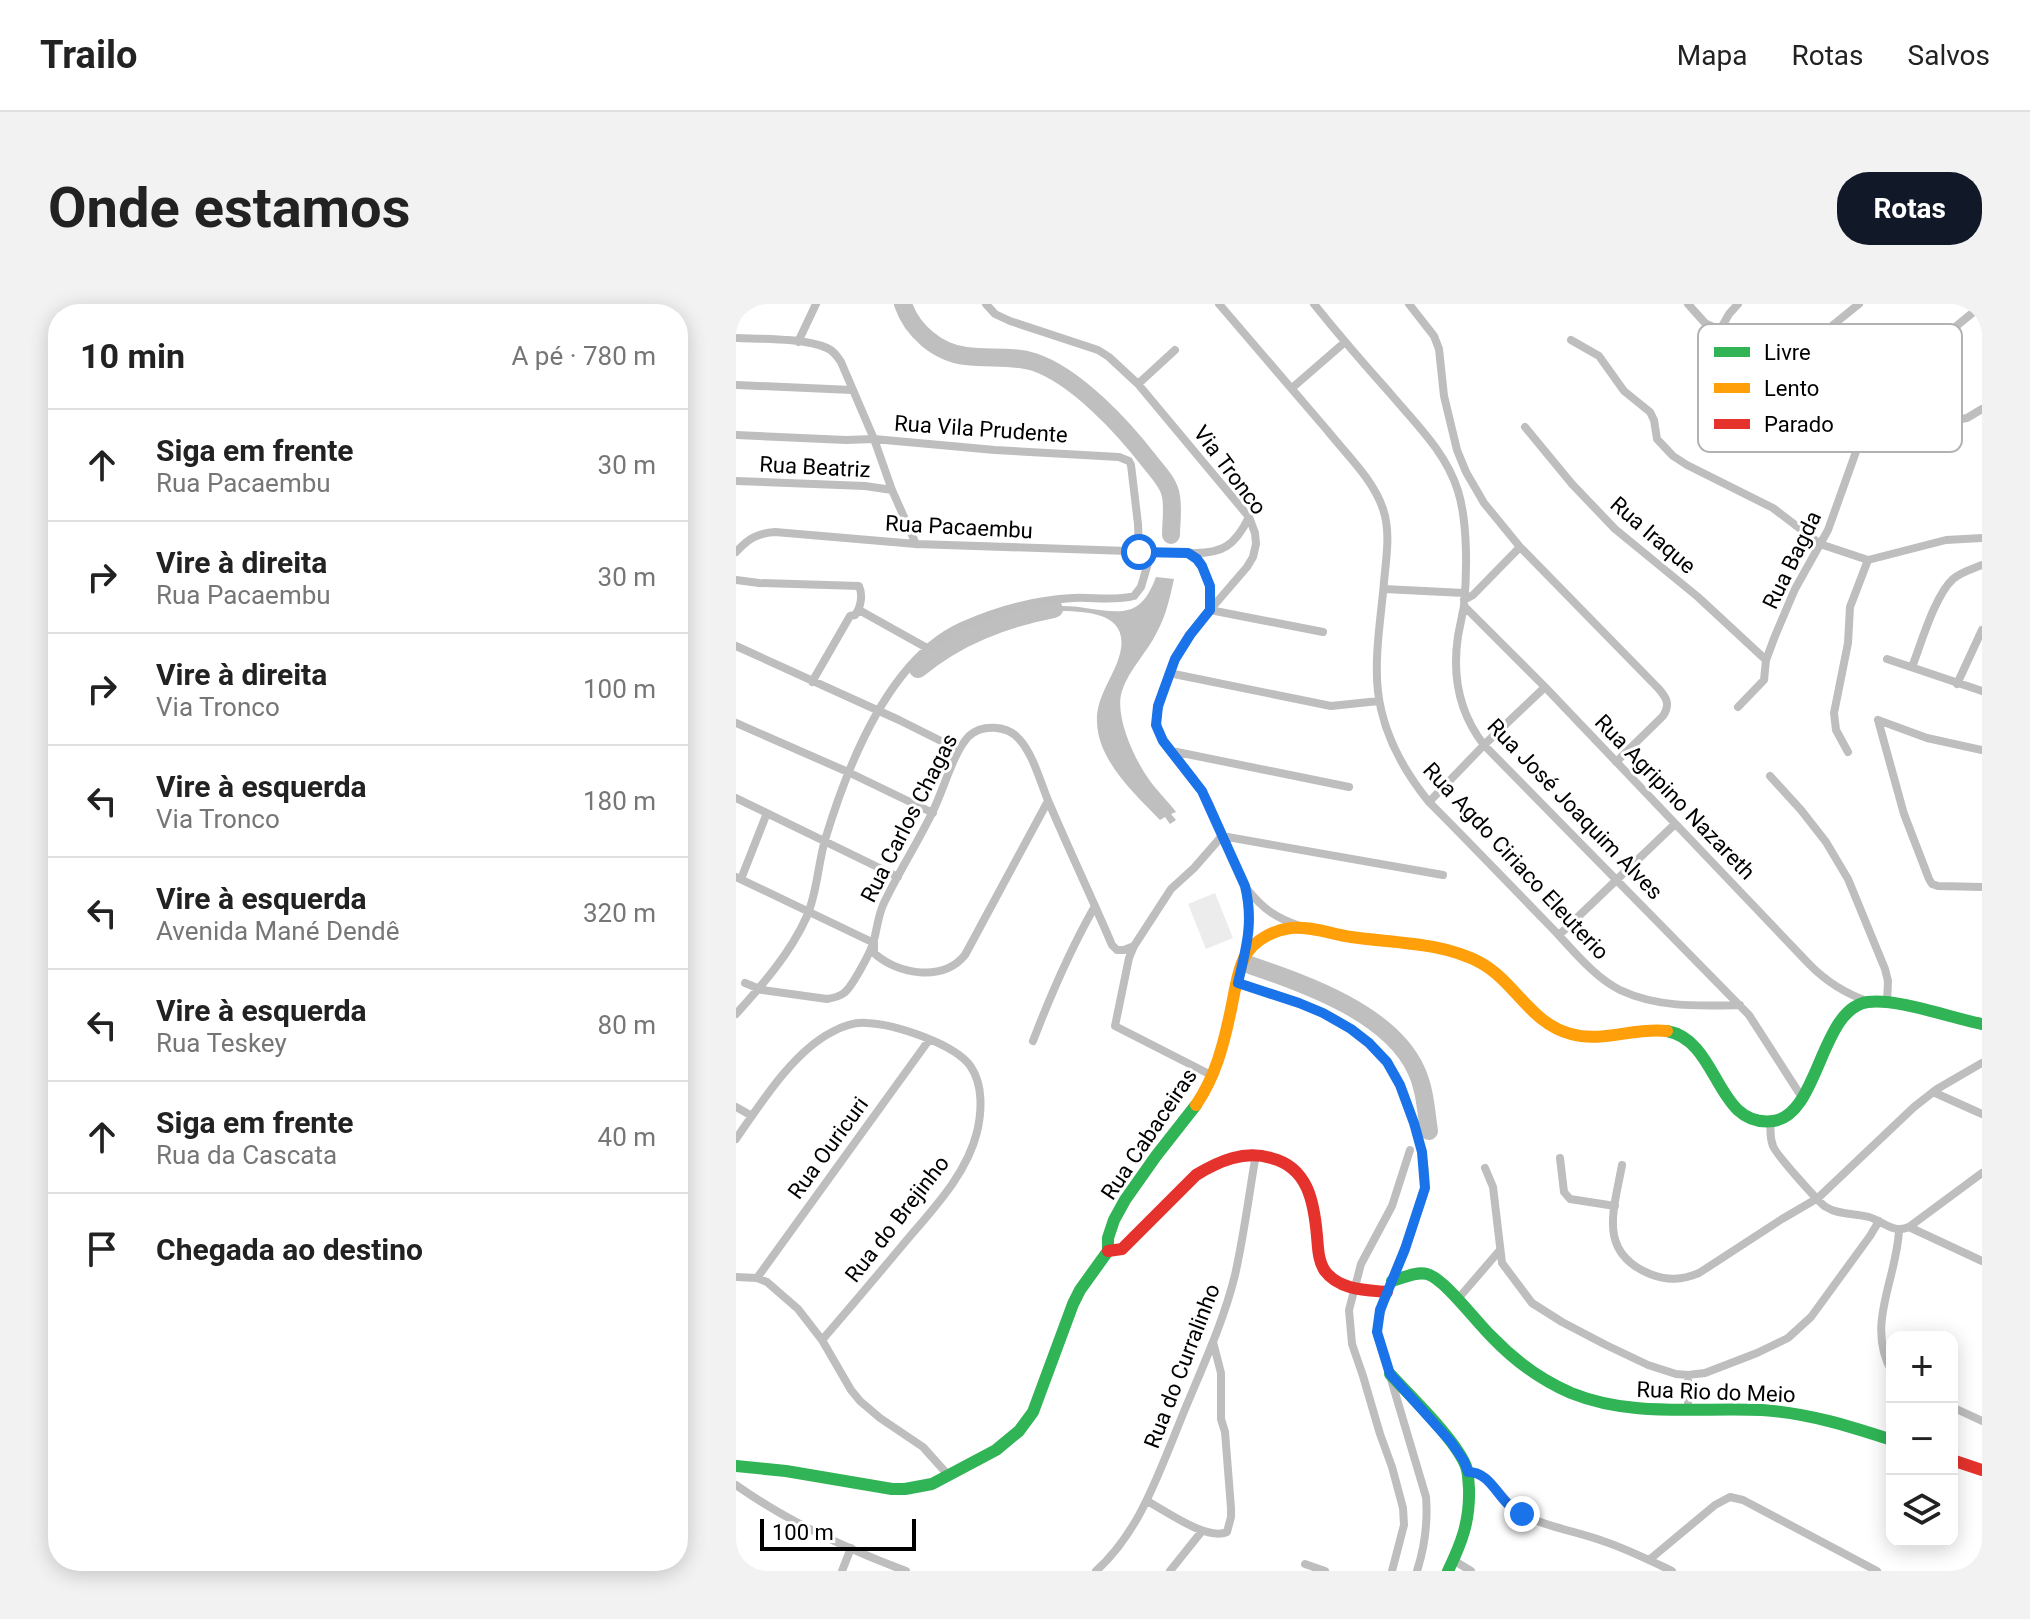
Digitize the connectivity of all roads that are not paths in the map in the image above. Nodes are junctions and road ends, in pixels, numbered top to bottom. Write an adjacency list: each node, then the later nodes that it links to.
1 (816, 304): 16 (street)
2 (986, 304): 19 (street, Via Tronco)
3 (1219, 304): 21 (street, Rua Agdo Ciriaco Eleuterio)
4 (1314, 304): 17 (street, Rua José Joaquim Alves)
5 (1409, 304): 35 (street)
6 (1688, 304): 10 (street)
7 (1738, 304): 11 (street)
8 (1859, 304): 12 (street)
9 (1982, 305): 13 (street)
10 (1707, 324)
11 (1723, 324)
12 (1834, 324)
13 (1959, 324)
14 (736, 338): 16 (street)
15 (1571, 340): 34 (street)
16 (798, 342): 22 (street)
17 (1345, 342): 21 (street); 44 (street, Rua José Joaquim Alves)
18 (1175, 350): 19 (street)
19 (1138, 384): 31 (street, Via Tronco)
20 (736, 385): 22 (street)
21 (1292, 388): 43 (street, Rua Agdo Ciriaco Eleuterio)
22 (852, 390): 27 (street)
23 (1982, 409): 24 (street)
24 (1962, 419)
25 (1525, 427): 52 (street, Rua Iraque)
26 (736, 435): 27 (street, Rua Vila Prudente)
27 (874, 439): 30 (street); 37 (street, Rua Vila Prudente)
28 (1855, 452): 34 (street, Rua Bagda)
29 (736, 481): 30 (street, Rua Beatriz)
30 (892, 490): 33 (street)
31 (1249, 517): 39 (street, Rua Pacaembu); 46 (street, Via Tronco)
32 (1982, 538): 40 (street)
33 (916, 544): 36 (street, Rua Pacaembu); 37 (street, Rua Pacaembu)
34 (1820, 544): 40 (street); 52 (street, Rua Bagda)
35 (1520, 547): 44 (street); 68 (street)
36 (736, 552)
37 (1139, 552): 38 (street, Rua Pacaembu)
38 (1151, 553): 39 (street, Rua Pacaembu); 50 (street)
39 (1188, 553): 46 (street)
40 (1868, 560): 67 (street)
41 (1982, 565): 53 (street)
42 (736, 580): 45 (street)
43 (1384, 589): 44 (street); 59 (street, Rua Agdo Ciriaco Eleuterio)
44 (1464, 600): 57 (street, Rua Agripino Nazareth); 63 (street, Rua José Joaquim Alves)
45 (859, 610): 50 (street); 55 (street)
46 (1210, 610): 48 (street); 54 (street, Via Tronco)
47 (1982, 630): 56 (street)
48 (1323, 632)
49 (736, 646): 55 (street)
50 (927, 648): 61 (street)
51 (1887, 659): 53 (street)
52 (1766, 660): 60 (street, Rua Bagda)
53 (1912, 667): 56 (street)
54 (1169, 673): 59 (street); 66 (street, Via Tronco)
55 (812, 682): 61 (street)
56 (1957, 684): 58 (street)
57 (1545, 687): 63 (street); 68 (street, Rua Agripino Nazareth)
58 (1982, 691)
59 (1379, 701): 74 (street, Rua Agdo Ciriaco Eleuterio)
60 (1738, 707)
61 (879, 711): 64 (street); 69 (street)
62 (736, 723): 69 (street)
63 (1484, 745): 74 (street); 83 (street, Rua José Joaquim Alves)
64 (959, 750): 73 (street, Rua Carlos Chagas); 76 (street, Rua Carlos Chagas)
65 (1982, 750): 85 (street)
66 (1172, 751): 71 (street); 78 (street, Via Tronco)
67 (1848, 752)
68 (1616, 762): 77 (street, Rua Agripino Nazareth)
69 (848, 772): 76 (street); 79 (street)
70 (1770, 776): 97 (street)
71 (1349, 787)
72 (736, 798): 75 (street)
73 (1048, 801): 86 (street, Rua Carlos Chagas); 90 (street)
74 (1429, 802): 89 (street, Rua Agdo Ciriaco Eleuterio)
75 (767, 813): 79 (street); 82 (street)
76 (933, 813): 81 (street, Rua Carlos Chagas)
77 (1675, 824): 83 (street); 96 (street, Rua Agripino Nazareth)
78 (1222, 836): 80 (street); 84 (street, Via Tronco); 91 (street)
79 (825, 841): 81 (street); 87 (street)
80 (1443, 875)
81 (898, 877): 90 (street, Rua Carlos Chagas)
82 (738, 878): 87 (street)
83 (1617, 879): 89 (street); 98 (street, Rua José Joaquim Alves)
84 (1245, 886): 88 (street); 92 (street, Via Tronco)
85 (1982, 887)
86 (1095, 906): 91 (street, Rua Carlos Chagas); 102 (street)
87 (809, 912): 90 (street); 95 (street)
88 (1305, 928): 92 (main road); 110 (main road)
89 (1559, 935): 98 (street, Rua Agdo Ciriaco Eleuterio)
90 (874, 943): 95 (street, Rua Carlos Chagas)
91 (1134, 946): 104 (street)
92 (1246, 953): 94 (main road, Rua Cabaceiras)
93 (745, 983): 95 (street, Rua Carlos Chagas)
94 (1238, 983): 104 (main road, Rua Cabaceiras); 127 (street)
95 (759, 989): 99 (street)
96 (1867, 1001): 97 (main road); 106 (main road)
97 (1887, 1003): 100 (main road)
98 (1740, 1005): 106 (street, Rua José Joaquim Alves)
99 (736, 1014)
100 (1982, 1024)
101 (929, 1040): 109 (street, Rua do Brejinho); 126 (street, Rua Ouricuri); 130 (street, Rua do Brejinho)
102 (1033, 1041)
103 (1982, 1063): 105 (street)
104 (1213, 1076): 123 (main road, Rua Cabaceiras)
105 (1933, 1092): 108 (street); 118 (street)
106 (1803, 1099): 110 (main road)
107 (736, 1107): 109 (street)
108 (1982, 1114)
109 (752, 1116): 111 (street, Rua do Brejinho)
110 (1771, 1122): 118 (street)
111 (736, 1139)
112 (1410, 1150): 128 (street)
113 (1256, 1154): 123 (main road); 128 (main road); 131 (street, Rua do Curralinho)
114 (1560, 1158): 119 (street)
115 (1622, 1165): 119 (street)
116 (1485, 1168): 122 (street)
117 (1982, 1173): 121 (street)
118 (1818, 1198): 119 (street); 120 (street)
119 (1615, 1206)
120 (1879, 1221): 121 (street); 134 (street)
121 (1904, 1229): 124 (street); 132 (street)
122 (1500, 1250): 129 (street); 134 (street)
123 (1108, 1251): 143 (main road, Rua Cabaceiras)
124 (1982, 1261)
125 (736, 1277): 126 (street)
126 (757, 1278): 130 (street)
127 (1390, 1286): 128 (main road); 129 (main road, Rua Rio do Meio); 133 (street)
128 (1354, 1290): 156 (street)
129 (1457, 1300): 136 (main road, Rua Rio do Meio)
130 (822, 1340): 143 (street)
131 (1213, 1342): 145 (street, Rua do Curralinho); 146 (street)
132 (1886, 1362)
133 (1390, 1374): 142 (main road); 157 (street)
134 (1688, 1375): 136 (street)
135 (1958, 1410): 137 (street)
136 (1688, 1411): 138 (main road, Rua Rio do Meio)
137 (1982, 1421)
138 (1886, 1438)
139 (1958, 1462): 141 (main road)
140 (736, 1466): 143 (main road, Rua Cabaceiras)
141 (1982, 1470)
142 (1468, 1472): 148 (street); 150 (main road)
143 (949, 1476)
144 (736, 1485): 147 (street)
145 (1147, 1501): 146 (street); 151 (street, Rua do Curralinho)
146 (1202, 1531): 154 (street)
147 (851, 1548): 152 (street); 153 (street)
148 (1649, 1560): 159 (street); 160 (street)
149 (1305, 1564): 155 (street)
150 (1451, 1566): 158 (street)
151 (1098, 1570)
152 (842, 1571)
153 (906, 1571)
154 (1170, 1571)
155 (1325, 1571)
156 (1392, 1571)
157 (1417, 1571)
158 (1471, 1571)
159 (1672, 1571)
160 (1877, 1571)

